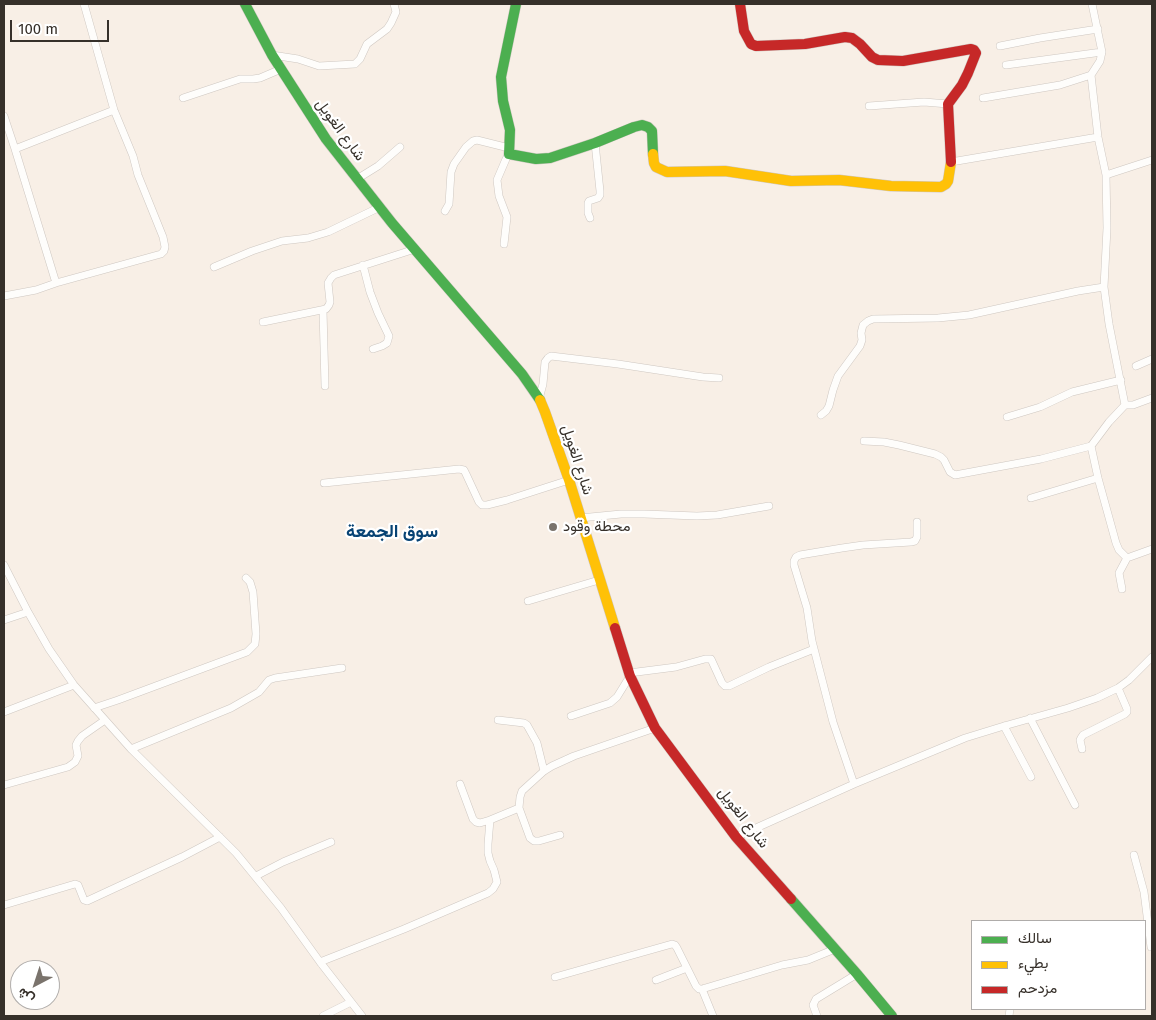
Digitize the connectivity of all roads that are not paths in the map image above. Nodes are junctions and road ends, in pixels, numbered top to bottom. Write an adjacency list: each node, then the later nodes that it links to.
1 (84, 4): 18 (street)
2 (245, 4): 10 (street, شارع الغويل)
3 (394, 4): 10 (street)
4 (516, 4): 24 (street)
5 (740, 4): 16 (street)
6 (1092, 4): 7 (street)
7 (1098, 30): 8 (street); 9 (street)
8 (1000, 46)
9 (1102, 52): 11 (street); 13 (street)
10 (272, 55): 12 (street, شارع الغويل)
11 (1006, 65)
12 (281, 69): 14 (street); 28 (street, شارع الغويل)
13 (1091, 75): 15 (street); 20 (street)
14 (183, 98)
15 (983, 98)
16 (948, 104): 17 (street); 26 (street)
17 (869, 106)
18 (114, 110): 23 (street); 36 (street)
19 (4, 116): 23 (street)
20 (1098, 137): 26 (street); 27 (street)
21 (595, 143): 24 (street); 26 (street); 31 (street)
22 (400, 147): 28 (street)
23 (15, 149): 36 (street)
24 (509, 151): 30 (street); 32 (street)
25 (1152, 160): 27 (street)
26 (951, 162)
27 (1106, 175): 37 (street)
28 (357, 179): 29 (street, شارع الغويل)
29 (380, 207): 33 (street, شارع الغويل); 35 (street)
30 (445, 211)
31 (590, 218)
32 (504, 244)
33 (415, 249): 34 (street); 48 (street, شارع الغويل)
34 (363, 265): 39 (street); 41 (street)
35 (214, 267)
36 (56, 282): 38 (street)
37 (1104, 287): 45 (street); 50 (street)
38 (4, 296)
39 (323, 310): 40 (street); 46 (street)
40 (263, 322)
41 (373, 349)
42 (1152, 359): 43 (street)
43 (1136, 366)
44 (719, 378): 48 (street)
45 (1121, 380): 49 (street); 51 (street)
46 (325, 386)
47 (1152, 398): 49 (street)
48 (539, 399): 55 (street, شارع الغويل)
49 (1125, 405): 53 (street)
50 (821, 415)
51 (1007, 417)
52 (864, 441): 53 (street)
53 (1092, 446): 54 (street)
54 (1098, 478): 57 (street); 62 (street)
55 (569, 480): 56 (street); 59 (street, شارع الغويل)
56 (324, 483)
57 (1031, 498)
58 (769, 506): 59 (street)
59 (580, 518): 65 (street, شارع الغويل)
60 (917, 522): 70 (street)
61 (1152, 548): 62 (street)
62 (1127, 558): 66 (street)
63 (4, 564): 68 (street)
64 (246, 578): 76 (street)
65 (599, 580): 67 (street); 73 (street, شارع الغويل)
66 (1122, 589)
67 (528, 601)
68 (28, 612): 69 (street); 74 (street)
69 (4, 620)
70 (814, 649): 73 (street); 89 (street)
71 (1152, 657): 75 (street)
72 (342, 668): 85 (street)
73 (630, 675): 78 (street); 83 (street, شارع الغويل)
74 (74, 685): 76 (street); 77 (street)
75 (1118, 688): 79 (street); 84 (street)
76 (94, 708): 80 (street)
77 (4, 712)
78 (571, 716)
79 (1030, 718): 82 (street); 91 (street)
80 (105, 720): 85 (street); 90 (street)
81 (498, 720): 86 (street)
82 (1004, 726): 87 (street); 89 (street)
83 (655, 728): 86 (street); 95 (street, شارع الغويل)
84 (1082, 749)
85 (131, 750): 96 (street)
86 (544, 771): 92 (street)
87 (1031, 777)
88 (460, 784): 93 (street)
89 (854, 784): 95 (street)
90 (4, 785)
91 (1075, 805)
92 (519, 808): 93 (street); 94 (street)
93 (490, 820): 103 (street)
94 (560, 835)
95 (736, 837): 102 (street, شارع الغويل)
96 (220, 838): 99 (street); 100 (street)
97 (331, 842): 99 (street)
98 (1134, 855): 101 (street)
99 (256, 876): 103 (street)
100 (4, 905)
101 (1149, 947)
102 (835, 949): 105 (street, شارع الغويل); 108 (street)
103 (320, 962): 109 (street)
104 (686, 968): 106 (street); 107 (street); 108 (street)
105 (857, 974): 113 (street); 114 (street, شارع الغويل)
106 (554, 978)
107 (656, 980)
108 (702, 989): 112 (street)
109 (351, 1002): 110 (street); 111 (street)
110 (323, 1016)
111 (362, 1016)
112 (713, 1016)
113 (817, 1016)
114 (892, 1016)

